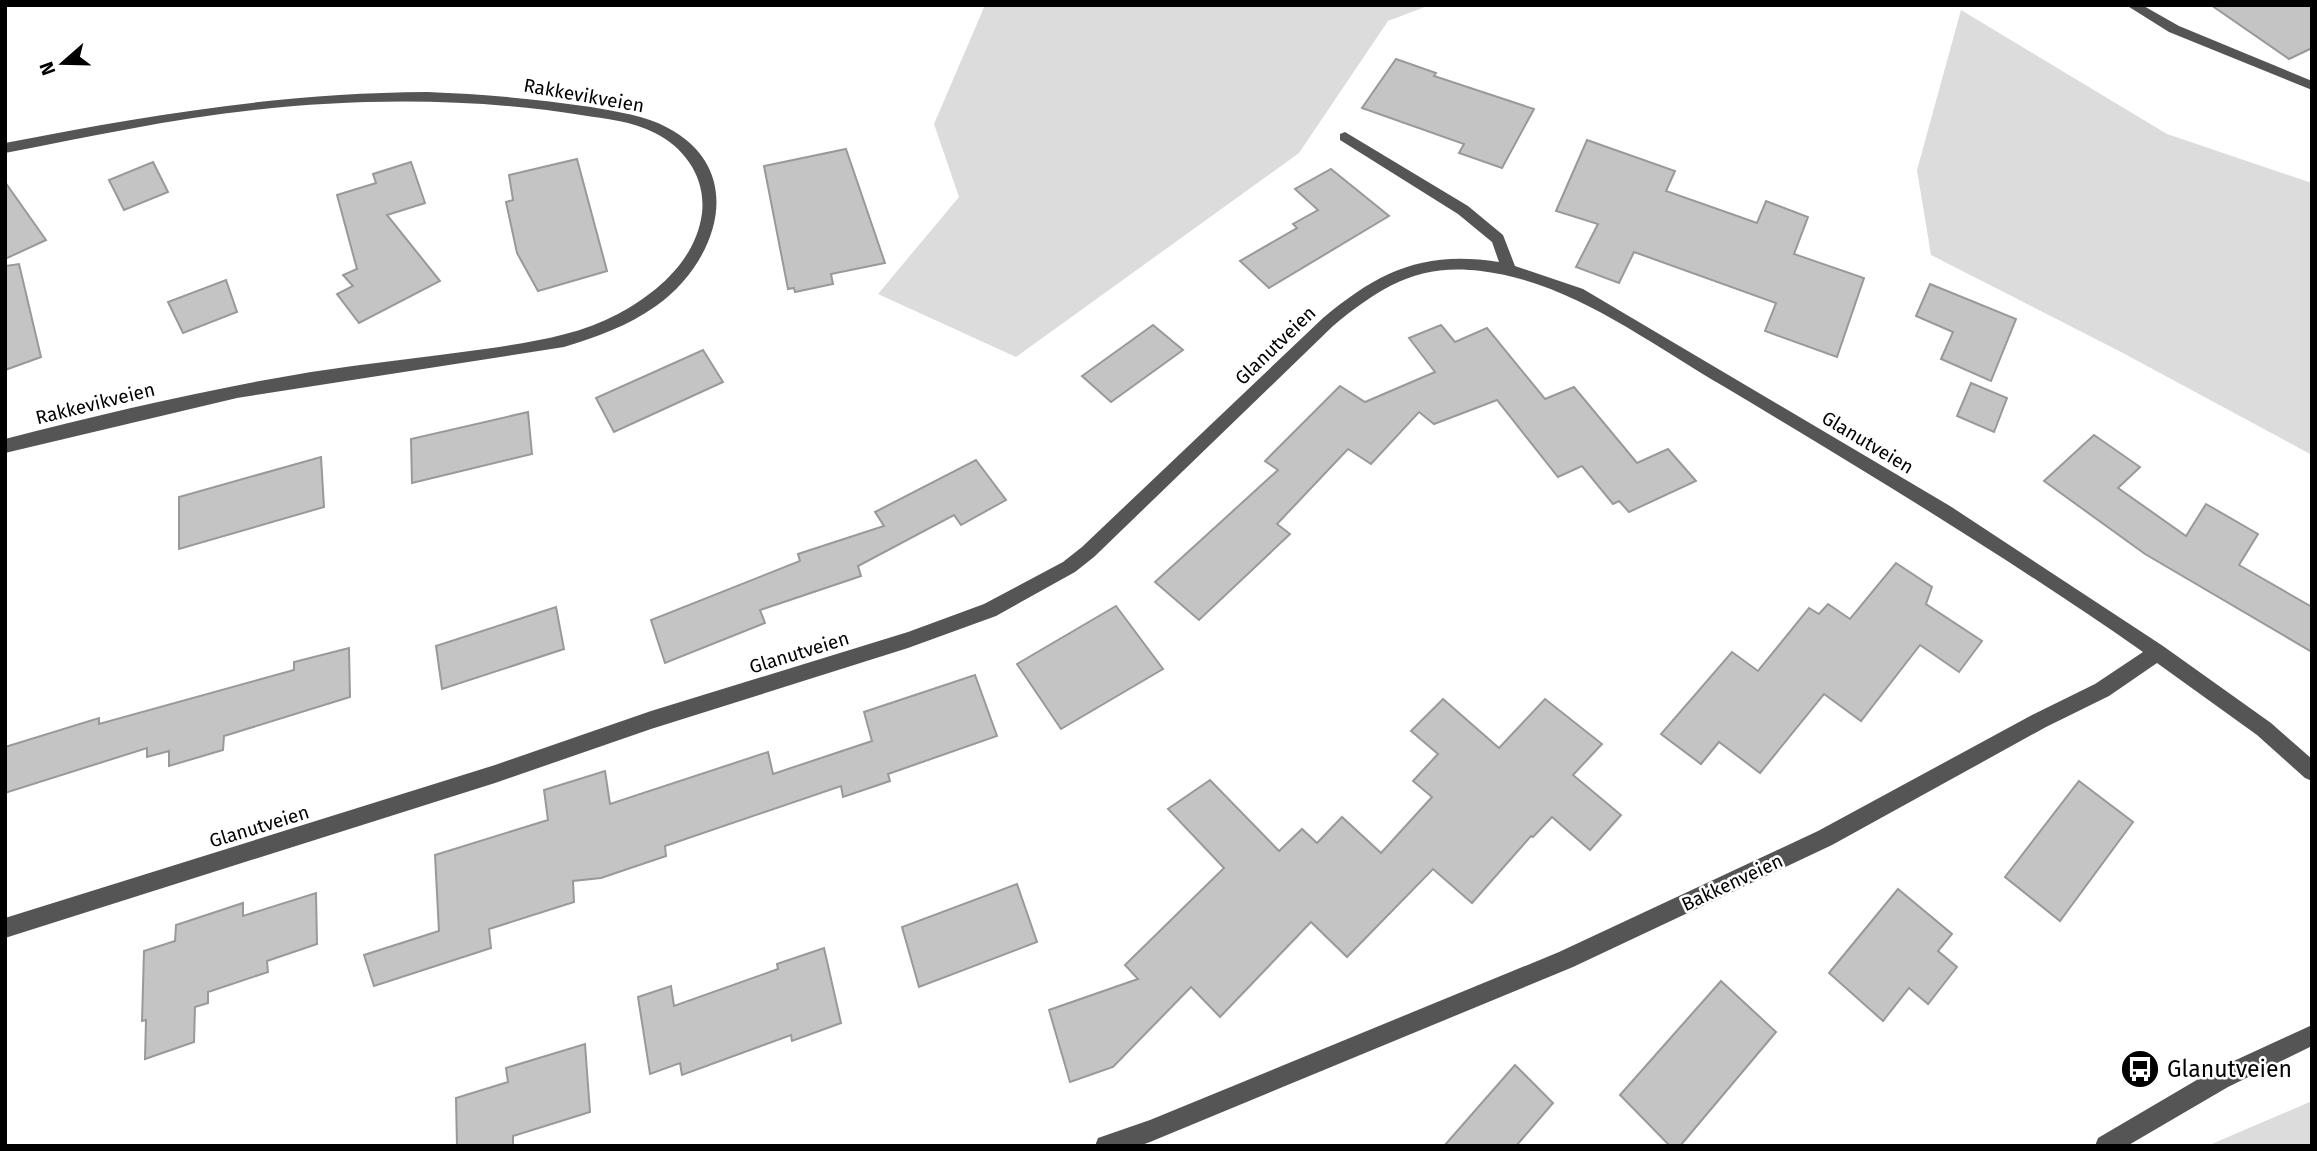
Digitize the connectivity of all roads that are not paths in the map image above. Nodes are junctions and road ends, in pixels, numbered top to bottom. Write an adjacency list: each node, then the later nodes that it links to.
1 (2132, 5): 2 (street)
2 (2312, 86)
3 (1345, 137): 5 (street)
4 (5, 148): 6 (street, Rakkevikveien)
5 (1509, 269): 7 (street, Glanutveien); 9 (street, Glanutveien)
6 (5, 446)
7 (2157, 652): 8 (street); 11 (street, Bakkenveien)
8 (2312, 772)
9 (5, 928)
10 (2312, 1035): 12 (street)
11 (1106, 1146)
12 (2106, 1146)

